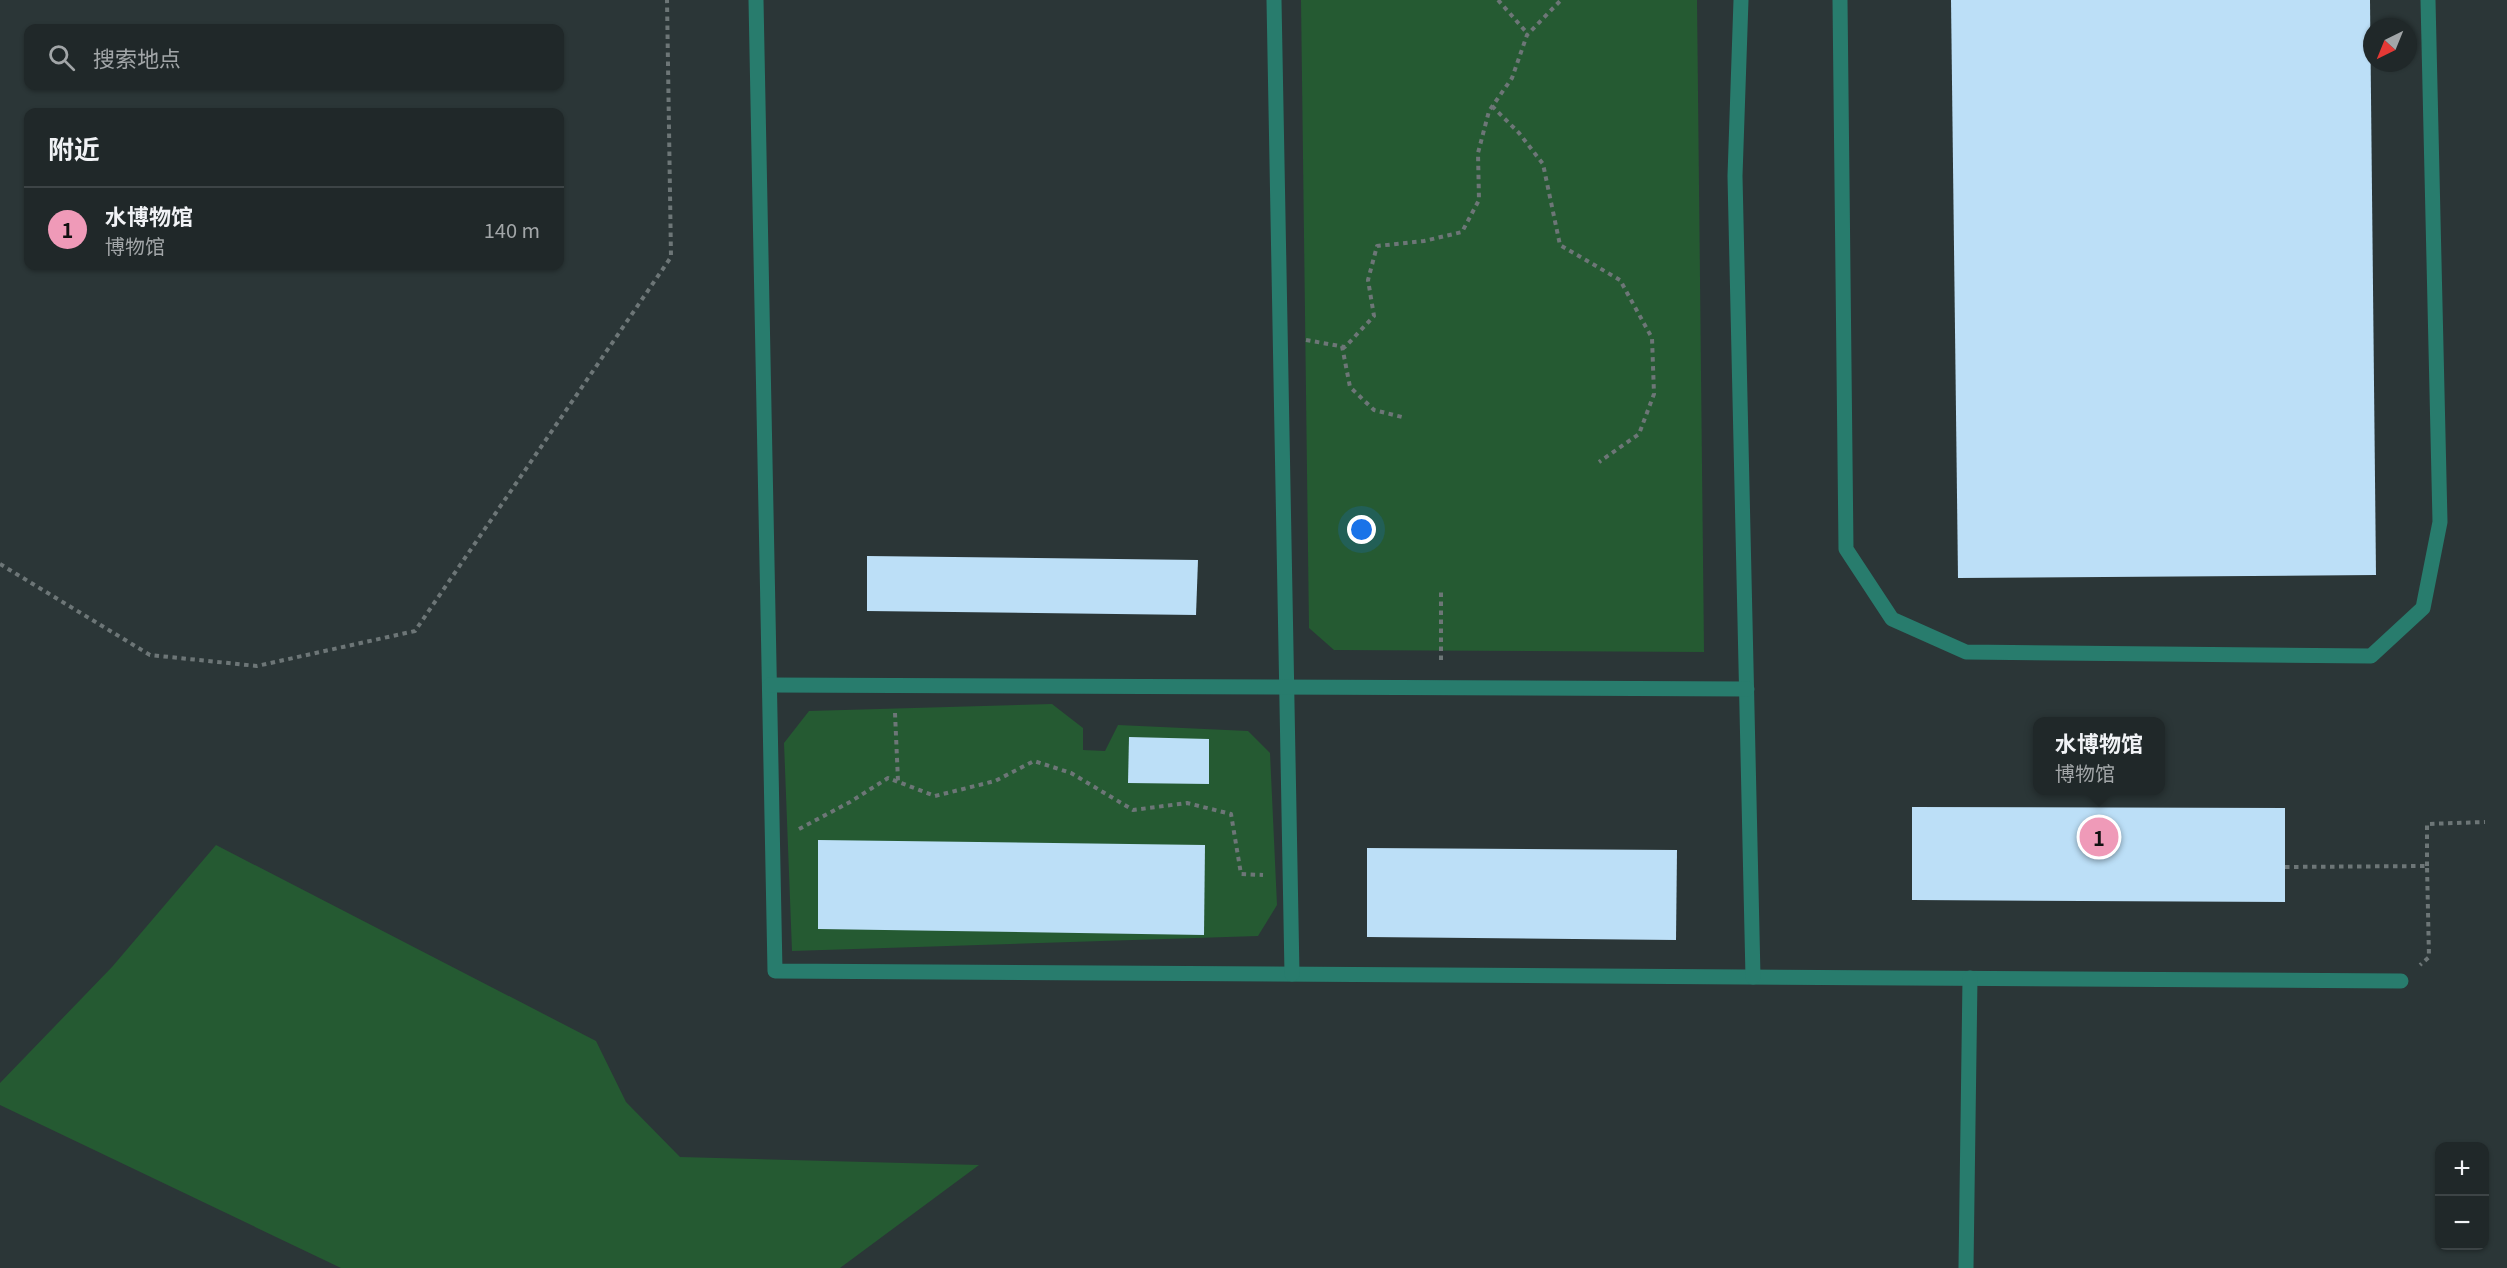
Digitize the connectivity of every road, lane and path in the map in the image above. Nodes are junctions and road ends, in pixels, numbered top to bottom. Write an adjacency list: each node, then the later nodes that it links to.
1 (667, 0): 15 (path)
2 (756, 0): 17 (street)
3 (1274, 0): 11 (street)
4 (1498, 0): 9 (path)
5 (1561, 0): 9 (path)
6 (1741, 0): 21 (street)
7 (1840, 0): 8 (street)
8 (2428, 0)
9 (1528, 34): 10 (path)
10 (1492, 106): 12 (path); 14 (path)
11 (1281, 336): 12 (path); 19 (street)
12 (1342, 346): 13 (path)
13 (1402, 417)
14 (1599, 462)
15 (0, 564)
16 (1441, 592): 20 (path)
17 (770, 685): 18 (street); 24 (street)
18 (893, 686): 19 (street); 22 (path)
19 (1287, 687): 20 (street); 27 (street)
20 (1441, 688): 21 (street)
21 (1747, 689): 29 (street)
22 (898, 782): 24 (path); 27 (path)
23 (2485, 822): 25 (path)
24 (773, 843): 28 (street)
25 (2427, 866): 26 (path); 31 (path)
26 (2285, 867)
27 (1291, 875): 28 (street)
28 (1292, 974): 29 (street)
29 (1754, 977): 30 (street)
30 (1970, 978): 31 (street); 32 (street)
31 (2401, 981)
32 (1965, 1268)

